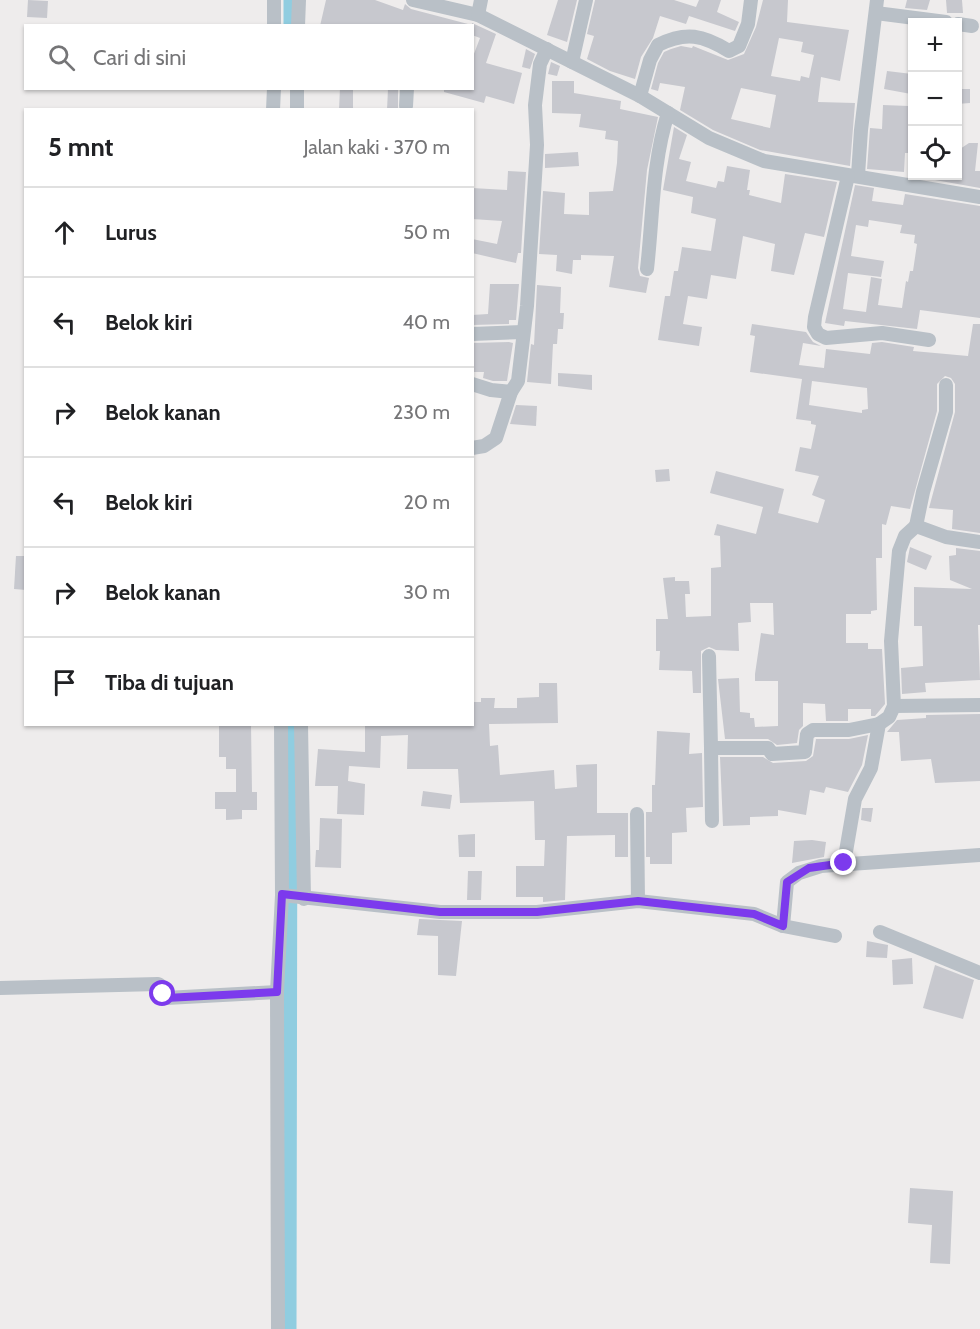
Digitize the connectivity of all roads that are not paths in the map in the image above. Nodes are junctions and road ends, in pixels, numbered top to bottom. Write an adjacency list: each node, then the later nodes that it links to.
1 (274, 0): 10 (street)
2 (299, 0): 11 (street)
3 (412, 0): 8 (street)
4 (481, 0): 8 (street)
5 (586, 0): 13 (street)
6 (751, 0): 17 (street)
7 (876, 7): 9 (street); 22 (street)
8 (478, 15): 12 (street)
9 (927, 18)
10 (274, 24)
11 (298, 24)
12 (547, 49): 13 (street); 25 (street)
13 (572, 62): 17 (street)
14 (274, 90): 19 (street)
15 (297, 90): 20 (street)
16 (407, 90): 18 (street)
17 (640, 96): 21 (street)
18 (406, 106)
19 (273, 108)
20 (297, 108)
21 (668, 114): 22 (street); 24 (street)
22 (853, 176): 23 (street); 27 (street)
23 (980, 197)
24 (647, 269)
25 (523, 332): 26 (street); 30 (street)
26 (474, 334)
27 (929, 340)
28 (474, 385): 30 (street)
29 (946, 385): 32 (street)
30 (511, 392): 31 (street)
31 (474, 448)
32 (916, 526): 33 (street); 36 (street)
33 (980, 542)
34 (709, 656): 40 (street)
35 (980, 705): 36 (street)
36 (894, 706): 37 (street)
37 (879, 724): 40 (street); 44 (street)
38 (282, 726): 45 (street)
39 (301, 726): 45 (street)
40 (711, 748): 42 (street)
41 (637, 814): 46 (street)
42 (712, 821)
43 (980, 855): 44 (street)
44 (844, 863): 47 (street)
45 (293, 897): 46 (street); 52 (street)
46 (638, 901): 47 (street)
47 (783, 926): 49 (street)
48 (880, 932): 50 (street)
49 (835, 936)
50 (980, 973)
51 (0, 988): 52 (street)
52 (277, 992): 53 (street)
53 (278, 1329)

